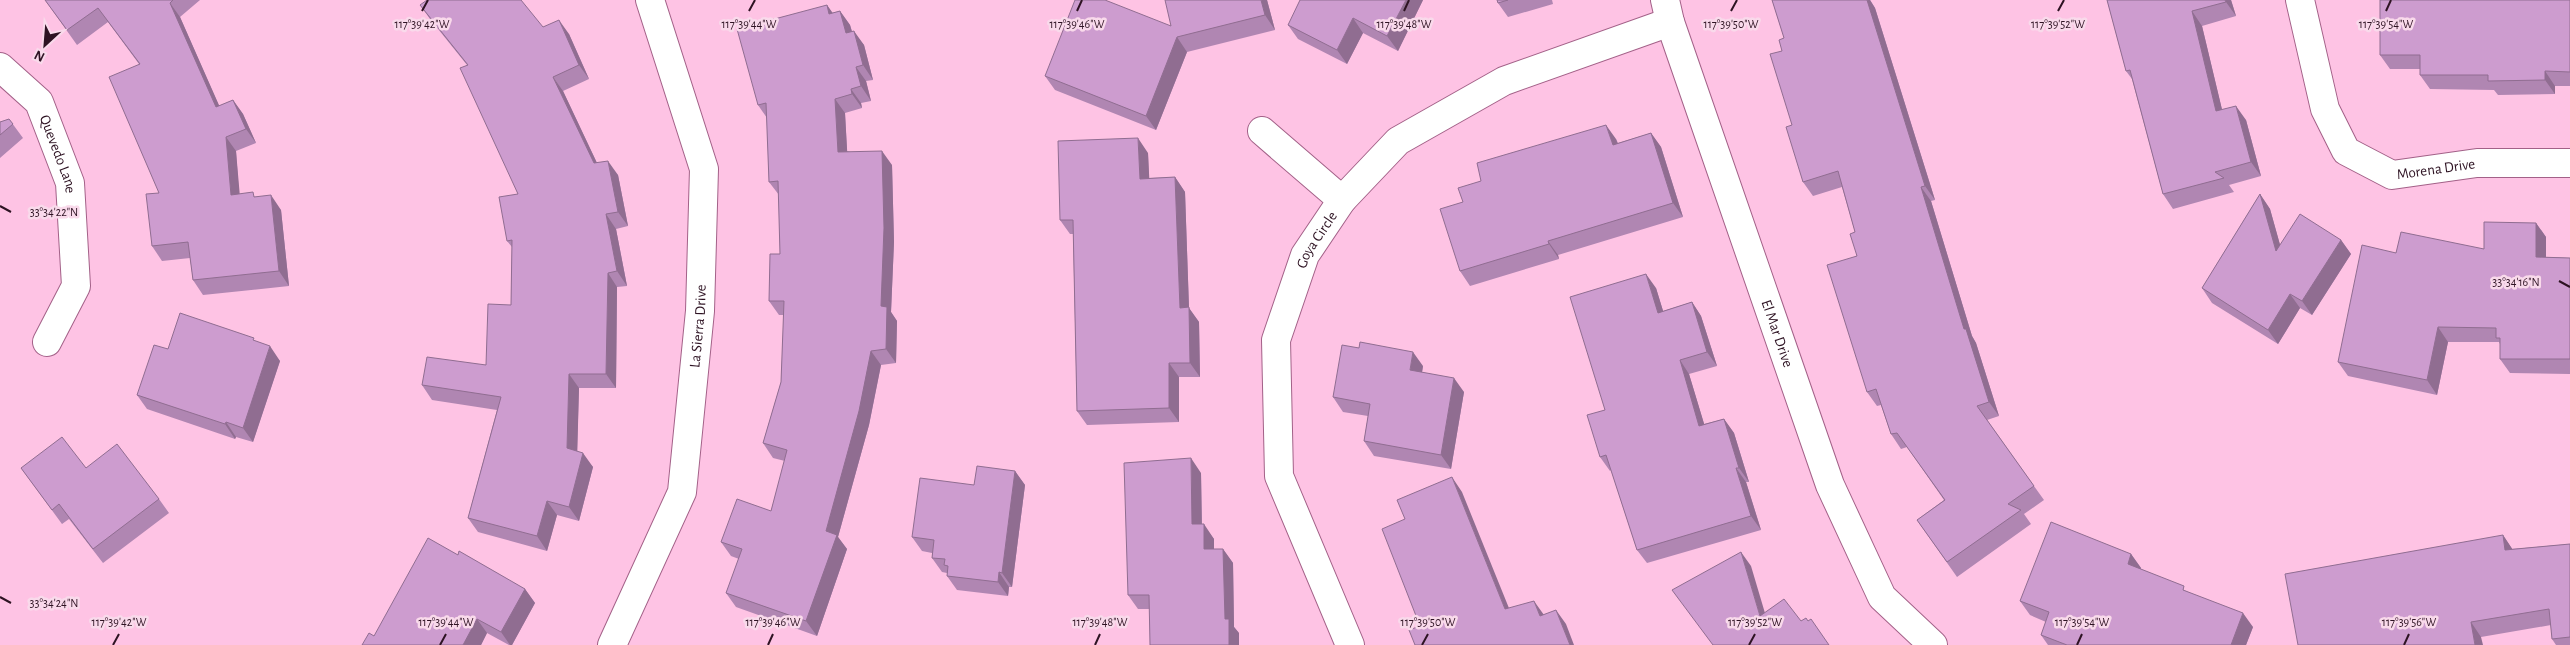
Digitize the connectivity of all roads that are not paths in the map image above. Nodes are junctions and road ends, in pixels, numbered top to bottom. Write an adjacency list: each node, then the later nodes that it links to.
1 (650, 0): 9 (street, La Sierra Drive)
2 (2300, 0): 6 (street, Morena Drive)
3 (1667, 11): 7 (street, Goya Circle); 11 (street, El Mar Drive)
4 (0, 67): 8 (street, Quevedo Lane)
5 (1262, 131): 7 (street)
6 (2570, 163)
7 (1342, 200): 10 (street, Goya Circle)
8 (47, 342)
9 (612, 645)
10 (1350, 645)
11 (1933, 645)

